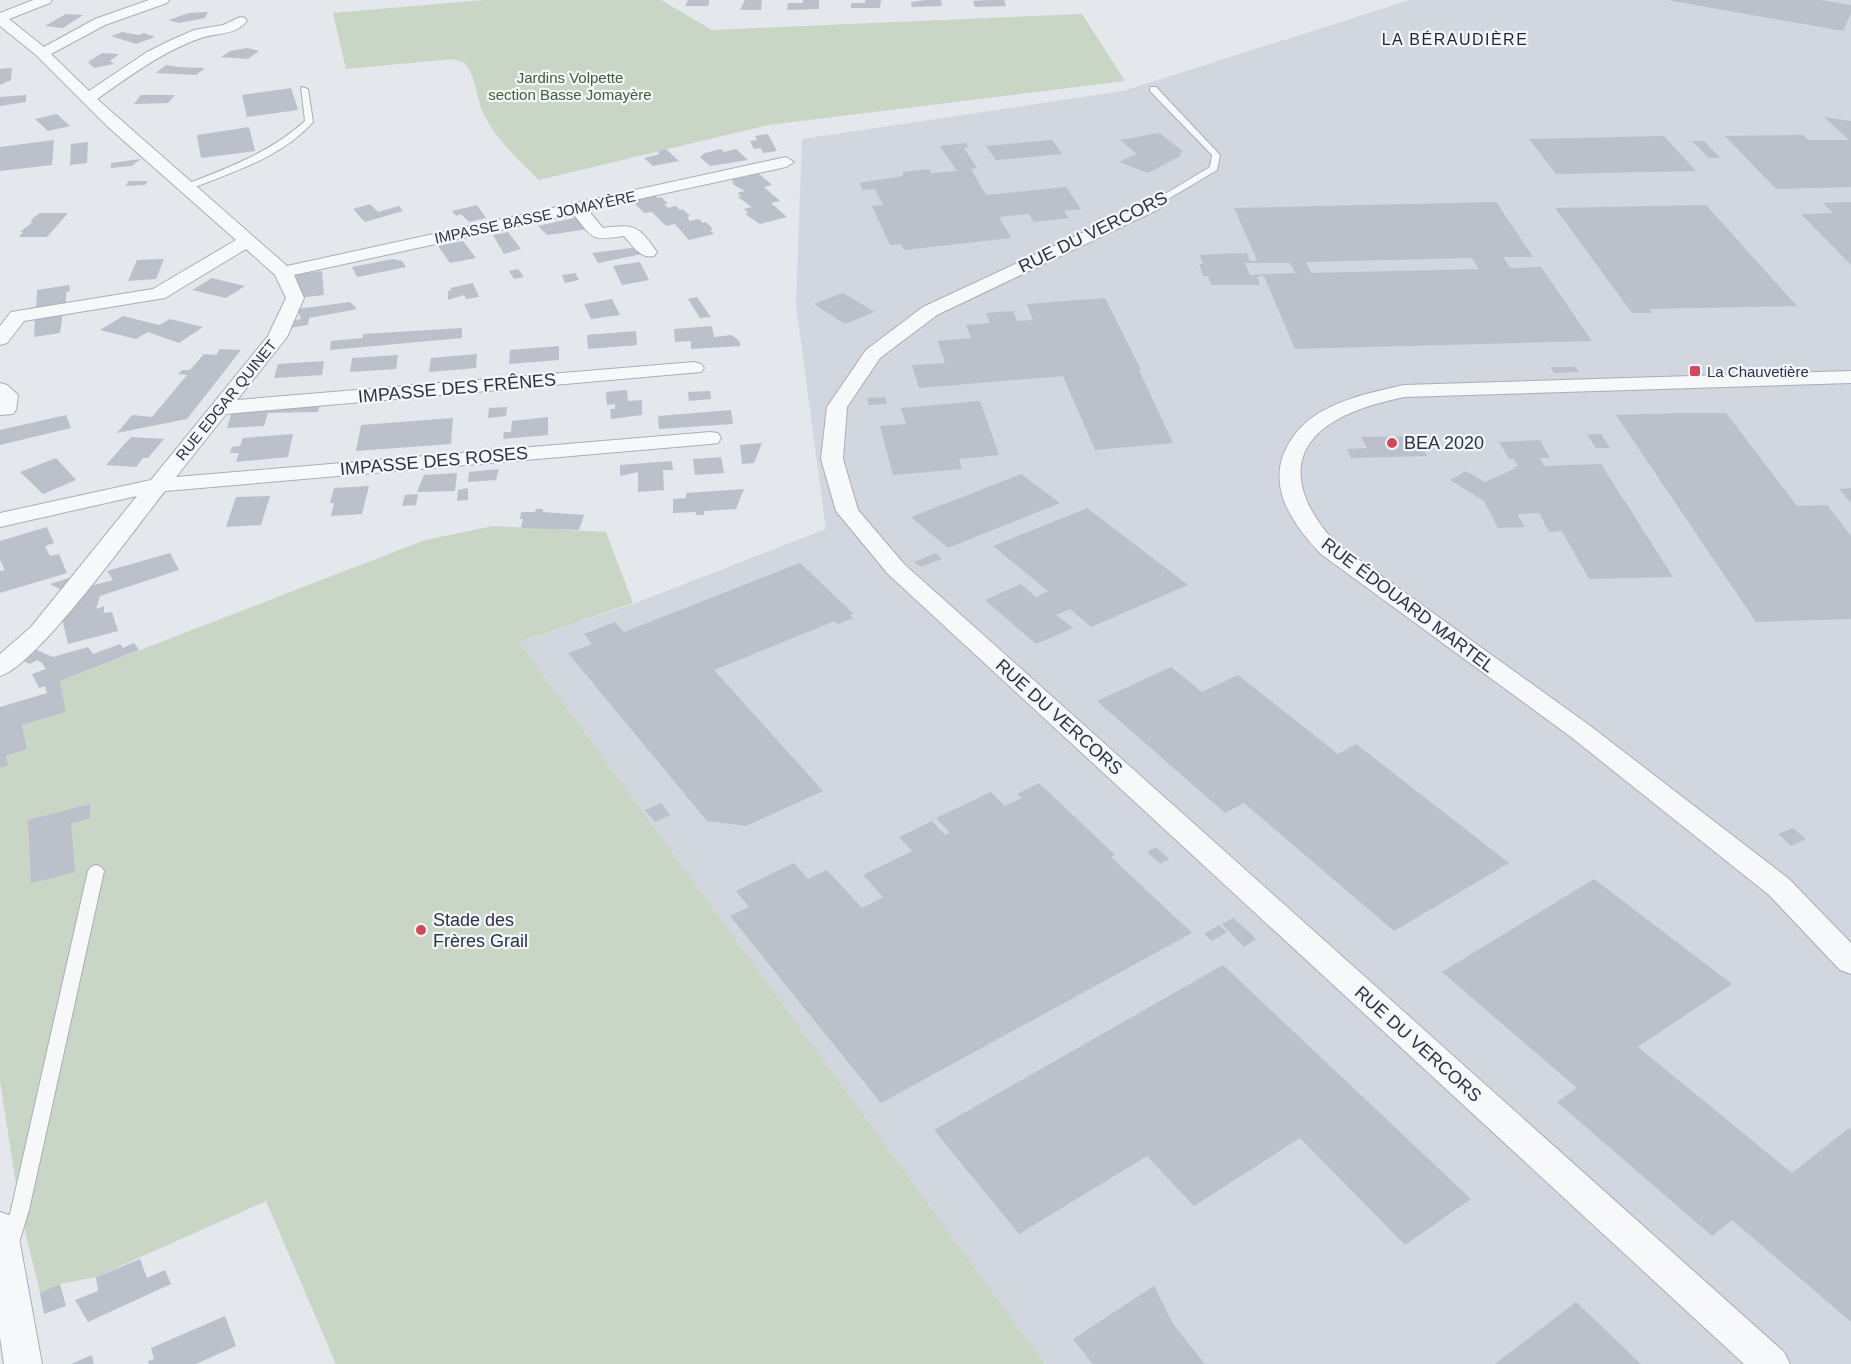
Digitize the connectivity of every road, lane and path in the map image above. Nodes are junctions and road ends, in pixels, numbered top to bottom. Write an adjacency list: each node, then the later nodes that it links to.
1 (45, 0): 3 (street)
2 (162, 0): 5 (street)
3 (0, 20): 5 (street, RUE EDGAR QUINET)
4 (240, 21): 8 (street)
5 (41, 52): 8 (street, RUE EDGAR QUINET)
6 (303, 89): 10 (lane)
7 (1153, 89): 11 (lane, RUE DU VERCORS)
8 (87, 99): 10 (street, RUE EDGAR QUINET)
9 (786, 162): 12 (street, IMPASSE BASSE JOMAYÈRE)
10 (187, 187): 13 (street, RUE EDGAR QUINET)
11 (1153, 205): 30 (street, RUE DU VERCORS)
12 (577, 208): 14 (street); 15 (street, IMPASSE BASSE JOMAYÈRE)
13 (249, 240): 15 (street, RUE EDGAR QUINET); 16 (street)
14 (648, 252)
15 (283, 272): 20 (street, RUE EDGAR QUINET)
16 (0, 339)
17 (694, 368): 20 (street, IMPASSE DES FRÊNES)
18 (1851, 377): 27 (street, RUE ÉDOUARD MARTEL)
19 (0, 388): 21 (street)
20 (220, 408): 23 (street, RUE EDGAR QUINET)
21 (6, 410)
22 (710, 438): 23 (street, IMPASSE DES ROSES)
23 (157, 484): 24 (street, IMPASSE DES ROSES); 25 (street, RUE EDGAR QUINET)
24 (0, 520)
25 (0, 668)
26 (96, 871): 28 (lane)
27 (1851, 962)
28 (3, 1242): 29 (street)
29 (23, 1364)
30 (1771, 1364)

